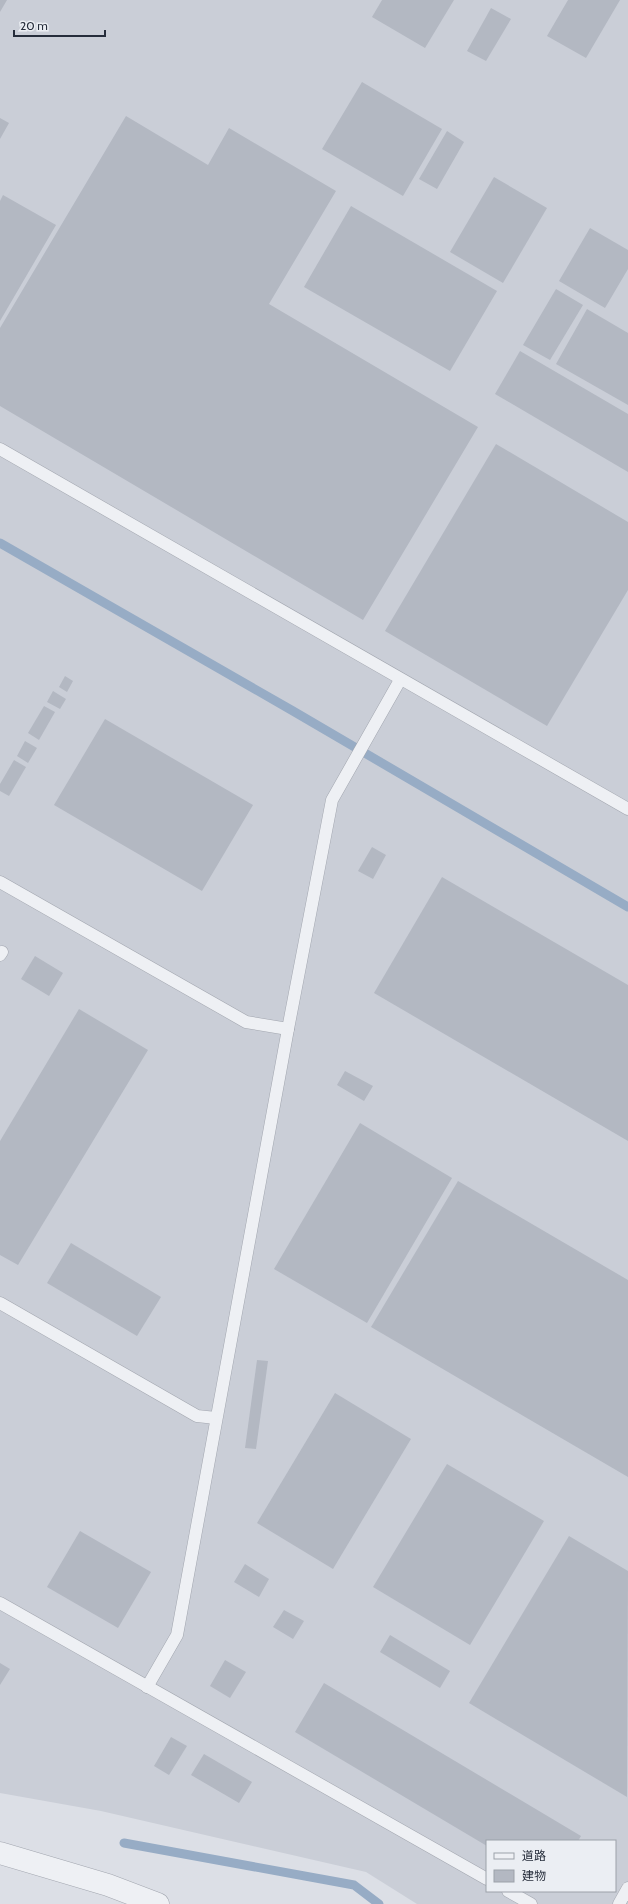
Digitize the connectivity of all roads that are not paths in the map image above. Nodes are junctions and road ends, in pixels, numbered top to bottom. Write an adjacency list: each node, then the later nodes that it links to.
1 (0, 449): 2 (lane)
2 (400, 680): 3 (lane); 5 (lane)
3 (628, 809)
4 (0, 882): 5 (lane)
5 (288, 1029): 7 (lane)
6 (0, 1304): 7 (lane)
7 (216, 1418): 9 (lane)
8 (0, 1603): 9 (lane)
9 (147, 1687): 11 (lane)
10 (0, 1853): 14 (street)
11 (486, 1878)
12 (628, 1888): 16 (lane)
13 (510, 1892): 15 (lane)
14 (158, 1904)
15 (531, 1904)
16 (619, 1904)

